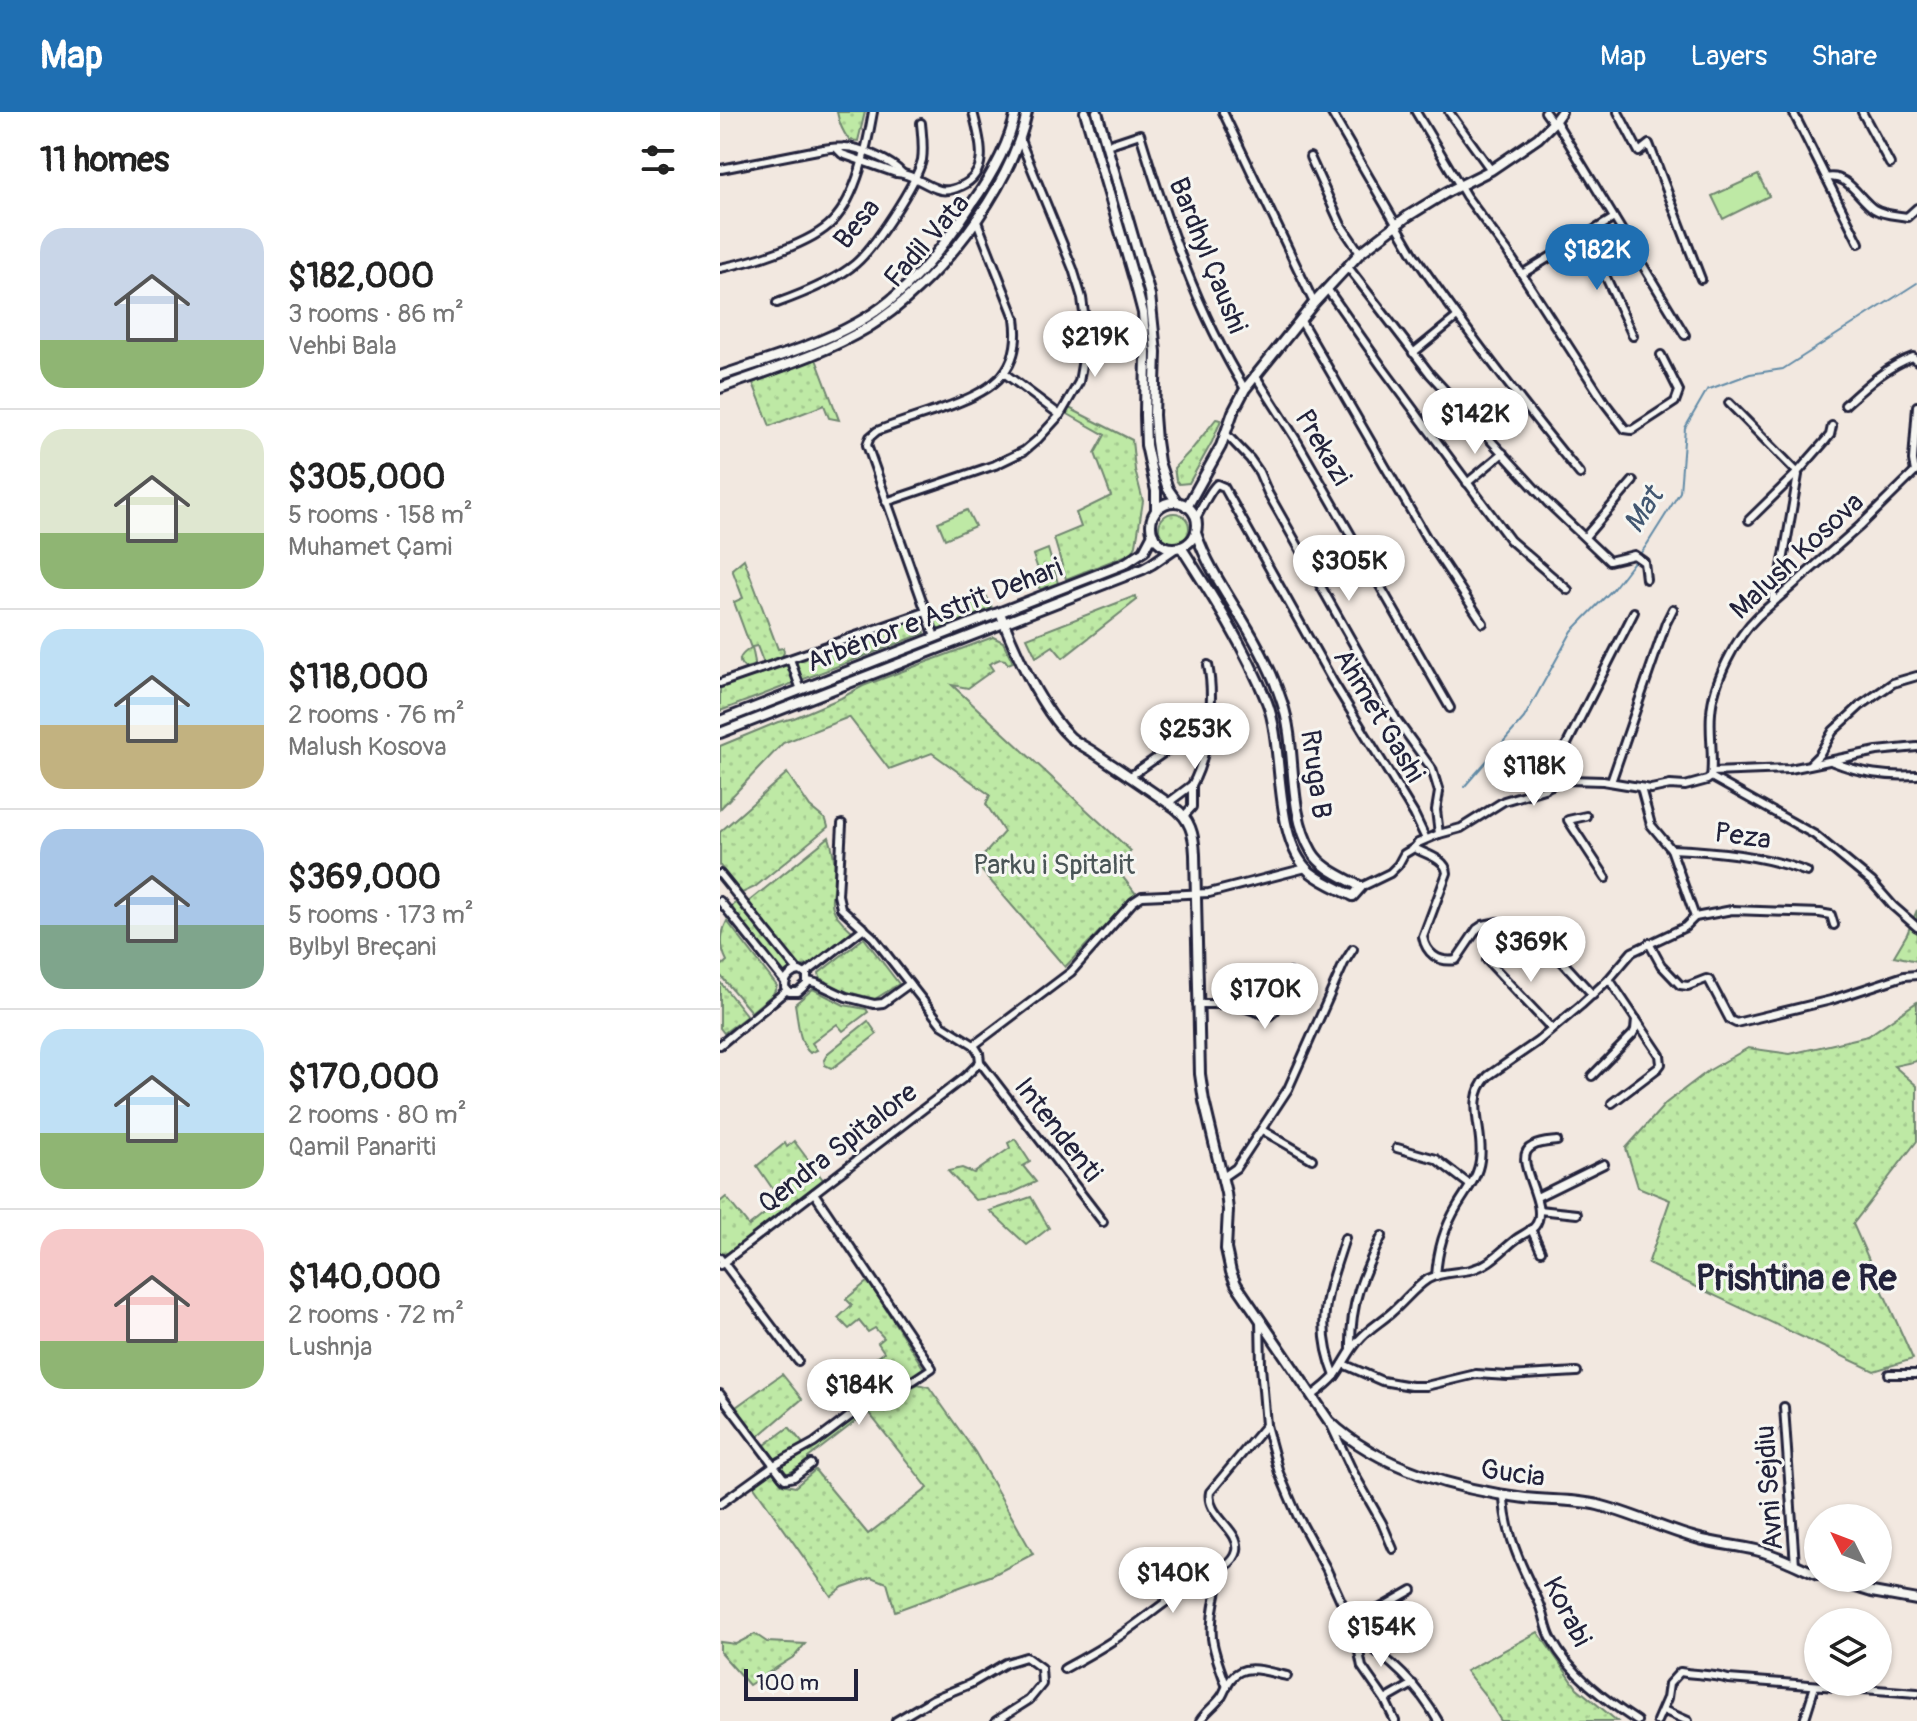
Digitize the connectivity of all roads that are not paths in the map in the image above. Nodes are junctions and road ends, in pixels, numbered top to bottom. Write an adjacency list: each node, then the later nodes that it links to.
1 (873, 112): 19 (street)
2 (973, 112): 26 (street, Besa)
3 (1016, 112): 51 (main road, Fadil Vata)
4 (1027, 112): 17 (main road, Fadil Vata)
5 (1085, 112): 69 (main road)
6 (1097, 112): 18 (main road)
7 (1223, 112): 41 (street)
8 (1331, 112): 31 (street)
9 (1416, 112): 27 (street)
10 (1449, 112): 24 (street)
11 (1545, 112): 15 (street)
12 (1618, 112): 38 (street)
13 (1793, 112): 25 (street)
14 (1862, 112): 22 (street)
15 (1557, 118): 24 (main road); 29 (street)
16 (921, 123): 26 (street, Besa)
17 (1020, 140): 30 (main road, Fadil Vata); 57 (street)
18 (1107, 145): 53 (street, Bardhyl Çaushi); 67 (main road)
19 (863, 156): 23 (street, Besa); 26 (street, Besa); 36 (street)
20 (1310, 157): 34 (street)
21 (720, 159): 23 (street)
22 (1890, 164)
23 (721, 169)
24 (1491, 170): 27 (main road)
25 (1826, 178): 28 (street); 33 (street)
26 (915, 179): 40 (street, Besa)
27 (1460, 185): 31 (main road); 37 (street)
28 (1917, 208)
29 (1614, 218): 32 (street); 44 (street)
30 (976, 219): 49 (street); 52 (main road, Fadil Vata)
31 (1396, 224): 34 (main road); 42 (street)
32 (1582, 237): 37 (street); 45 (street)
33 (1859, 243)
34 (1360, 253): 35 (main road)
35 (1348, 267): 39 (main road); 46 (street)
36 (720, 268)
37 (1522, 274): 47 (street)
38 (1701, 279)
39 (1328, 290): 41 (main road); 65 (street)
40 (777, 303)
41 (1314, 303): 43 (main road)
42 (1457, 317): 46 (street); 63 (street)
43 (1301, 321): 50 (main road); 84 (street)
44 (1685, 335)
45 (1633, 336)
46 (1413, 353): 60 (street)
47 (1661, 355)
48 (1917, 361): 55 (street)
49 (1004, 373): 57 (street); 66 (street)
50 (1255, 375): 53 (main road); 91 (street, Prekazi)
51 (720, 376)
52 (720, 388)
53 (1245, 389): 59 (main road)
54 (1729, 403): 62 (street)
55 (1845, 405)
56 (1917, 406): 61 (street)
57 (1060, 415): 66 (street)
58 (1832, 426): 62 (street)
59 (1226, 434): 68 (main road); 109 (street)
60 (1503, 453): 65 (street); 74 (street)
61 (1916, 471): 78 (street, Malush Kosova)
62 (1797, 473): 71 (street); 78 (street)
63 (1580, 474)
64 (1633, 481): 74 (street)
65 (1467, 483): 77 (street)
66 (886, 502): 80 (street)
67 (1177, 502): 68 (main road); 69 (main road)
68 (1187, 507): 70 (main road)
69 (1156, 510): 73 (main road)
70 (1196, 518): 72 (main road); 110 (street, Ahmet Gashi)
71 (1749, 520)
72 (1196, 533): 75 (main road); 117 (main road, Rruga B)
73 (1153, 534): 75 (main road); 82 (main road, Arbënor e Astrit Dehari)
74 (1585, 537): 76 (street)
75 (1178, 547): 83 (main road, Arbënor e Astrit Dehari); 113 (main road, Rruga B)
76 (1646, 579)
77 (1568, 590)
78 (1773, 602): 98 (street, Malush Kosova)
79 (1673, 609): 101 (street)
80 (925, 612): 85 (street); 86 (street)
81 (1634, 612): 103 (street)
82 (1000, 613): 83 (main road); 85 (main road, Arbënor e Astrit Dehari)
83 (1004, 623): 93 (main road, Arbënor e Astrit Dehari); 100 (main road)
84 (1483, 623)
85 (935, 637): 90 (main road, Arbënor e Astrit Dehari)
86 (790, 659): 89 (street); 90 (street)
87 (1208, 665): 94 (street)
88 (1917, 676): 97 (street)
89 (720, 683)
90 (801, 690): 92 (main road, Arbënor e Astrit Dehari)
91 (1450, 708)
92 (720, 721)
93 (720, 733)
94 (1207, 736): 100 (street); 102 (street)
95 (1917, 747): 96 (street)
96 (1833, 762): 97 (street); 99 (street)
97 (1808, 765): 98 (street)
98 (1711, 774): 104 (street); 123 (street)
99 (1917, 775)
100 (1129, 777): 105 (main road)
101 (1611, 782): 103 (street); 104 (street)
102 (1192, 785): 105 (street); 106 (street)
103 (1552, 785): 109 (street)
104 (1641, 788): 112 (street)
105 (1168, 803): 106 (main road)
106 (1184, 816): 118 (main road, Gucia)
107 (1586, 816): 116 (street)
108 (842, 824): 124 (street)
109 (1439, 834): 110 (street)
110 (1426, 839): 111 (street)
111 (1414, 848): 117 (street); 121 (street)
112 (1671, 849): 114 (street, Peza); 120 (street)
113 (1306, 868): 117 (main road); 118 (street)
114 (1807, 872)
115 (720, 874): 130 (street)
116 (1606, 878)
117 (1361, 887)
118 (1196, 894): 137 (main road, Gucia); 141 (street)
119 (720, 901): 133 (street)
120 (1695, 917): 122 (street); 125 (street)
121 (1498, 922)
122 (1834, 925)
123 (1917, 927)
124 (864, 928): 130 (street); 134 (street)
125 (1649, 943): 131 (street); 132 (street)
126 (1353, 949): 145 (street)
127 (1558, 957): 136 (street)
128 (1487, 960): 139 (street)
129 (1290, 973): 137 (street)
130 (804, 975): 133 (street); 134 (street); 135 (street)
131 (1917, 975)
132 (1609, 979): 136 (street); 138 (street)
133 (785, 982): 135 (street)
134 (909, 984): 141 (street)
135 (787, 990): 140 (street)
136 (1593, 995): 139 (street)
137 (1197, 1004): 150 (main road, Gucia)
138 (1636, 1019): 143 (street); 144 (street)
139 (1552, 1029): 151 (street)
140 (720, 1045)
141 (974, 1045): 142 (street, Intendenti)
142 (980, 1062): 152 (street, Qendra Spitalore); 156 (street, Intendenti)
143 (1592, 1076)
144 (1612, 1103)
145 (1262, 1130): 148 (street); 150 (street)
146 (1557, 1141): 153 (street)
147 (1397, 1148): 151 (street)
148 (1312, 1159)
149 (1604, 1164): 153 (street)
150 (1223, 1177): 163 (main road, Gucia)
151 (1470, 1185): 162 (street)
152 (814, 1193): 161 (street, Qendra Spitalore); 177 (street)
153 (1537, 1197): 154 (street)
154 (1539, 1210): 155 (street); 157 (street)
155 (1577, 1214)
156 (1103, 1222)
157 (1531, 1229): 160 (street); 162 (street)
158 (1382, 1236): 164 (street)
159 (1345, 1238): 170 (street)
160 (1541, 1251)
161 (721, 1262): 165 (street)
162 (1436, 1276): 164 (street)
163 (1260, 1320): 172 (main road, Gucia); 175 (street)
164 (1351, 1349): 166 (street)
165 (798, 1361)
166 (1343, 1364): 167 (street); 170 (street)
167 (1577, 1372)
168 (1889, 1374): 169 (street)
169 (1917, 1374)
170 (1335, 1376): 172 (street)
171 (720, 1394): 177 (street)
172 (1312, 1396): 174 (main road, Gucia)
173 (1784, 1407): 181 (street, Avni Sejdiu)
174 (1329, 1421): 178 (main road, Gucia); 180 (street)
175 (1266, 1425): 182 (street); 187 (street)
176 (811, 1464): 177 (street)
177 (774, 1465): 179 (street)
178 (1504, 1494): 181 (main road, Gucia); 204 (street, Korabi)
179 (720, 1504)
180 (1393, 1549)
181 (1795, 1565): 183 (main road, Gucia)
182 (1222, 1568): 189 (street); 193 (street)
183 (1804, 1569)
184 (1412, 1590): 187 (street)
185 (1872, 1592): 186 (main road)
186 (1917, 1600)
187 (1351, 1625): 188 (street)
188 (1356, 1637): 191 (street); 197 (street)
189 (1064, 1669)
190 (1287, 1676): 193 (street)
191 (1413, 1684): 197 (street); 203 (street)
192 (1804, 1685): 198 (street)
193 (1227, 1687): 201 (street)
194 (1892, 1691): 195 (street)
195 (1917, 1693)
196 (1812, 1696): 207 (street)
197 (1385, 1700): 202 (street)
198 (1663, 1710): 205 (street); 206 (street)
199 (896, 1721): 200 (street)
200 (996, 1721)
201 (1200, 1721)
202 (1395, 1721)
203 (1438, 1721)
204 (1637, 1721)
205 (1657, 1721)
206 (1688, 1721)
207 (1804, 1721)

